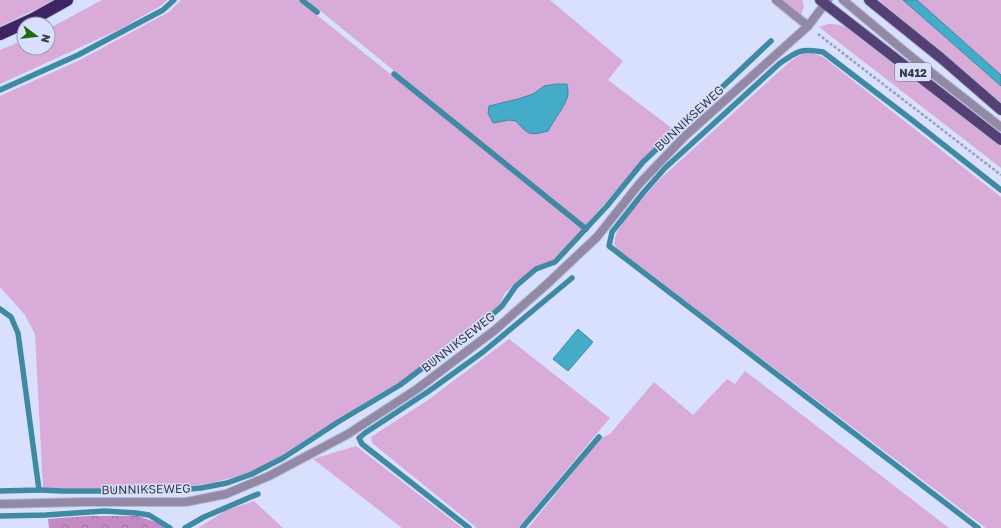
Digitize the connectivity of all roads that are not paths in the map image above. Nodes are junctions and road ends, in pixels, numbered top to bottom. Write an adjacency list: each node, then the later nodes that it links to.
1 (67, 0): 7 (highway)
2 (776, 0): 6 (street)
3 (843, 0): 9 (street, N412)
4 (869, 0): 8 (main road, N412)
5 (824, 1): 6 (street, BUNNIKSEWEG); 10 (main road, N412)
6 (808, 26): 11 (street, BUNNIKSEWEG)
7 (0, 34)
8 (1001, 110)
9 (1001, 127)
10 (1001, 140)
11 (0, 504)

